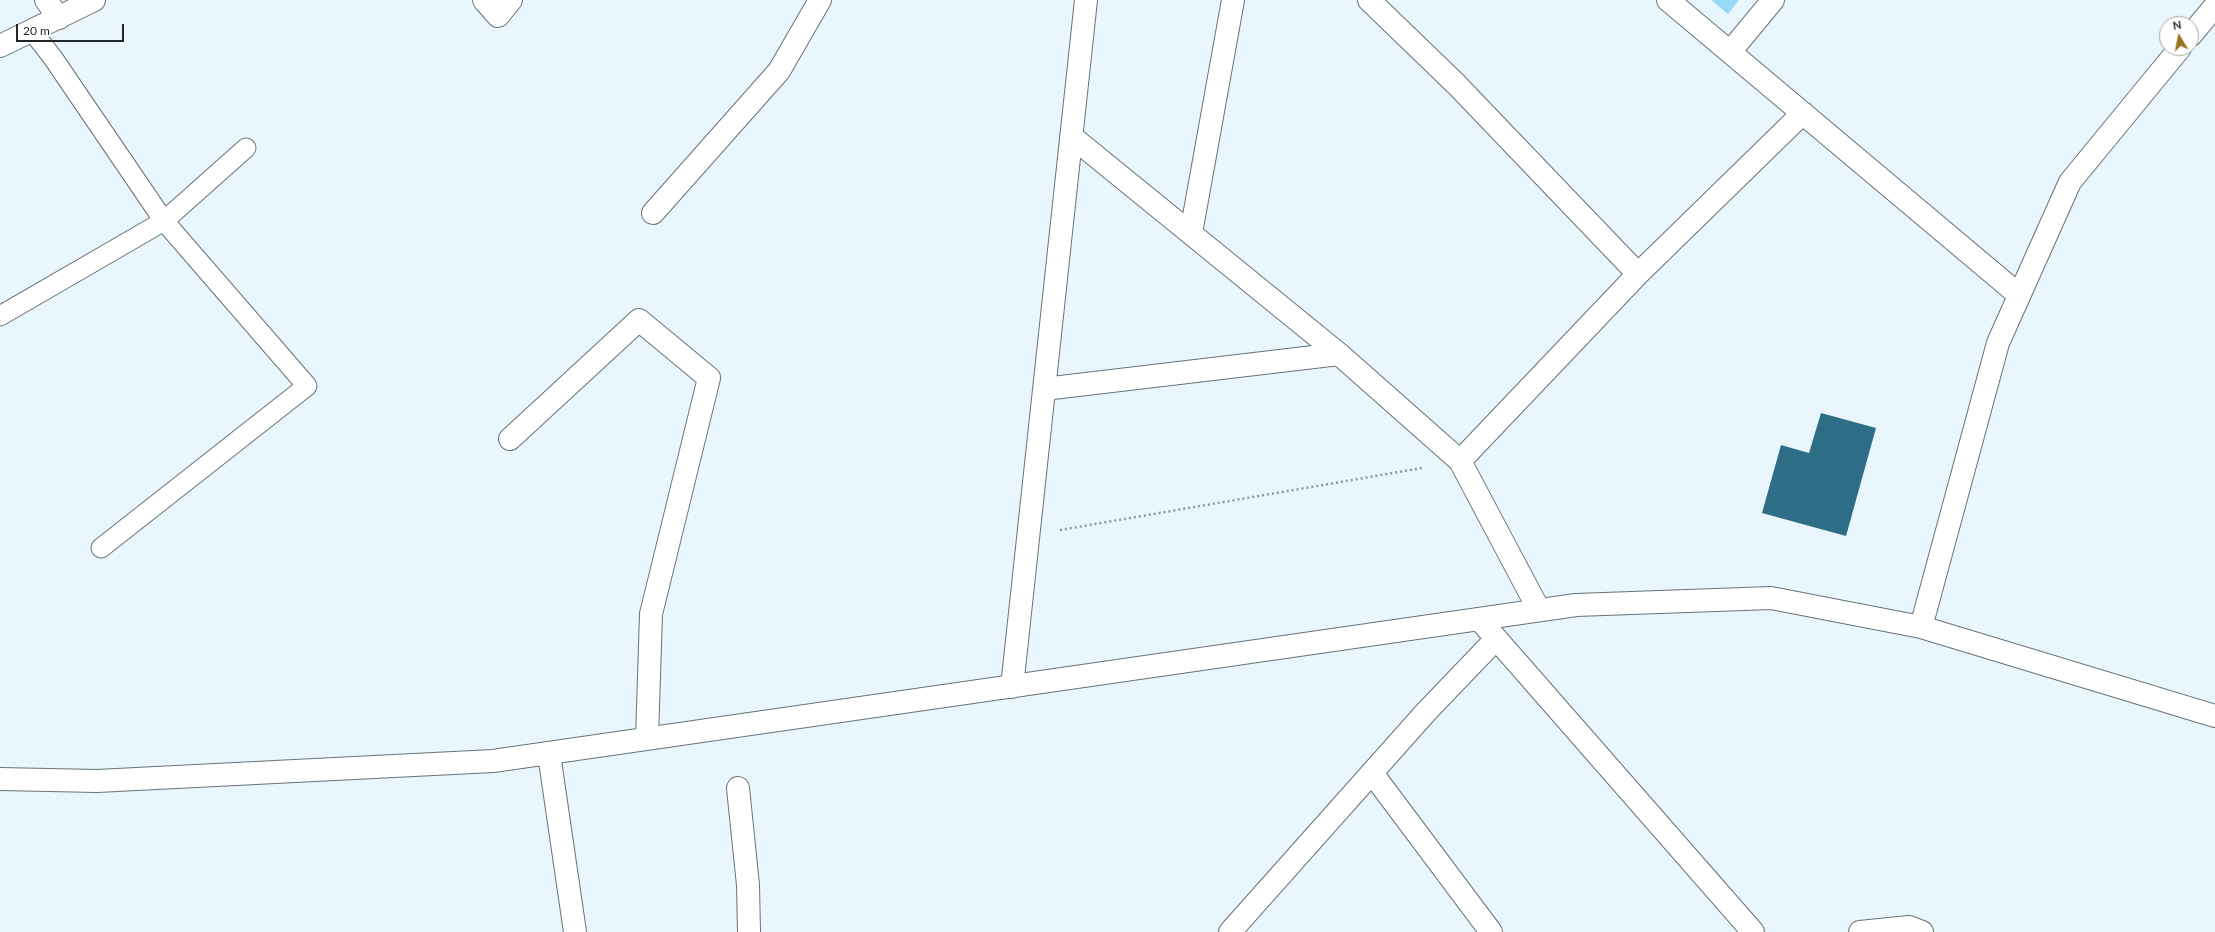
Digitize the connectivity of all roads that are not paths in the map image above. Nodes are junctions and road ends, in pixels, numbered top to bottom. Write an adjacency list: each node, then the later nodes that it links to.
1 (46, 0): 12 (street)
2 (94, 0): 12 (street)
3 (484, 0): 4 (street)
4 (511, 0)
5 (820, 0): 21 (street)
6 (1086, 0): 19 (street)
7 (1233, 0): 23 (street)
8 (1369, 0): 24 (street)
9 (1668, 0): 16 (street)
10 (1774, 0): 16 (street)
11 (2215, 6): 13 (street)
12 (59, 18): 14 (street)
13 (2199, 25)
14 (32, 31): 15 (street); 22 (lane)
15 (0, 46)
16 (1730, 52): 18 (street)
17 (2173, 56): 25 (street)
18 (1803, 113): 24 (street); 25 (street)
19 (1071, 136): 23 (street); 28 (street)
20 (246, 148): 22 (lane)
21 (653, 213)
22 (164, 220): 26 (lane); 31 (lane)
23 (1190, 233): 27 (street)
24 (1638, 274): 30 (street)
25 (2019, 295): 34 (street)
26 (0, 316)
27 (1339, 354): 28 (street); 30 (street)
28 (1044, 389): 36 (street)
29 (510, 439): 38 (street)
30 (1460, 461): 32 (street)
31 (101, 548)
32 (1539, 610): 33 (street); 34 (street)
33 (1479, 619): 35 (street); 36 (street)
34 (1921, 627): 37 (street)
35 (1496, 639): 40 (street); 47 (street)
36 (1012, 687): 38 (street)
37 (2215, 716)
38 (647, 738): 39 (street)
39 (549, 754): 41 (street); 43 (street)
40 (1372, 773): 45 (street); 46 (street)
41 (0, 779)
42 (738, 788): 44 (street)
43 (575, 932)
44 (749, 932)
45 (1230, 932)
46 (1491, 932)
47 (1753, 932)
48 (1860, 932): 49 (street)
49 (1922, 932)

